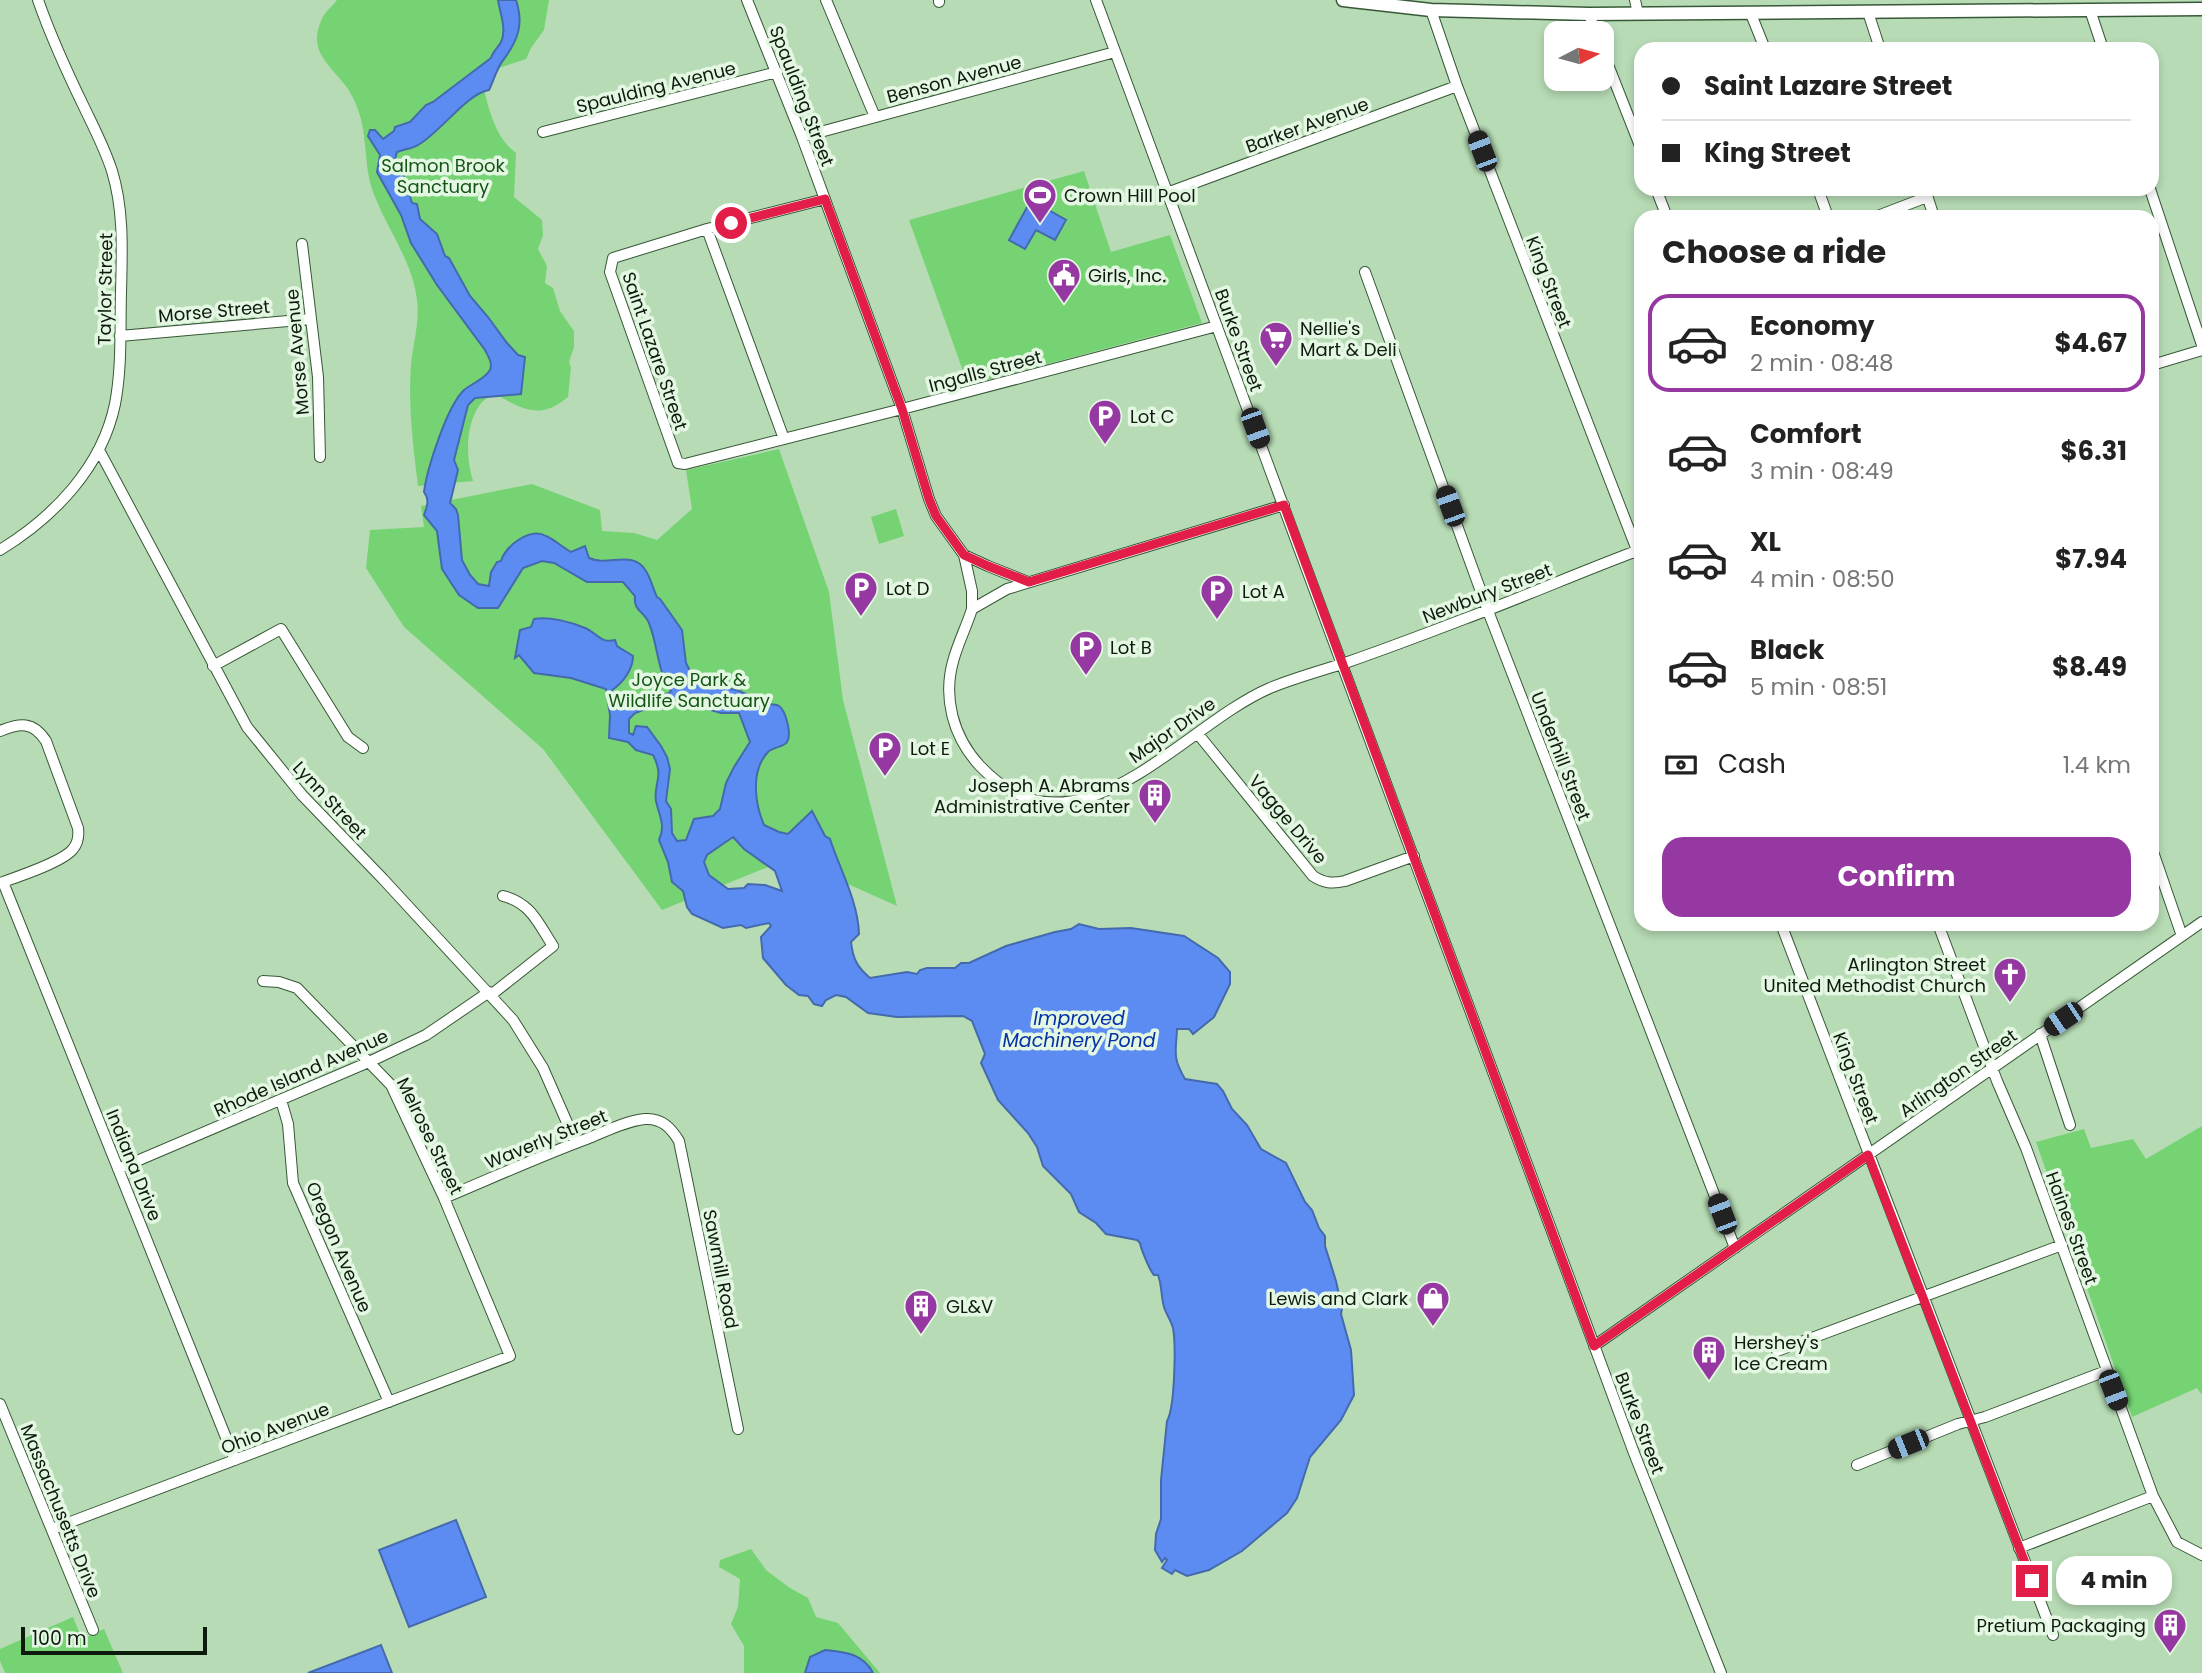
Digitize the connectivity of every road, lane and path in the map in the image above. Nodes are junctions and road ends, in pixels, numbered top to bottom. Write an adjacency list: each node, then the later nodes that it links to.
1 (38, 0): 37 (street, Taylor Street)
2 (747, 0): 20 (street, Spaulding Street)
3 (826, 0): 23 (street)
4 (1096, 0): 19 (street, Burke Street)
5 (1343, 0): 9 (street)
6 (1635, 0): 13 (street)
7 (2061, 5): 10 (street); 11 (street)
8 (2202, 9): 10 (street)
9 (1432, 10): 12 (street); 22 (street, King Street)
10 (2090, 10): 18 (street)
11 (1868, 12): 14 (street); 17 (street)
12 (1589, 14): 13 (street); 15 (street)
13 (1638, 14): 14 (street)
14 (1751, 14): 16 (street)
15 (1592, 21)
16 (1762, 42)
17 (1878, 42)
18 (2101, 42)
19 (1115, 52): 23 (street, Benson Avenue); 27 (street, Burke Street)
20 (777, 72): 25 (street, Spaulding Avenue); 26 (street, Spaulding Street)
21 (1614, 80): 24 (street)
22 (1457, 86): 27 (street, Barker Avenue); 46 (street, King Street)
23 (875, 117): 26 (street, Benson Avenue)
24 (1634, 131)
25 (543, 132)
26 (802, 137): 29 (street, Spaulding Street)
27 (1167, 193): 36 (street, Burke Street)
28 (1920, 196): 30 (street)
29 (825, 199): 32 (street, Saint Lazare Street); 40 (street, Spaulding Street)
30 (1890, 210)
31 (2159, 216): 38 (street)
32 (707, 229): 41 (street); 44 (street, Saint Lazare Street)
33 (302, 244): 35 (street, Morse Avenue)
34 (1365, 272): 52 (street, Underhill Street)
35 (311, 318): 37 (street, Morse Street); 43 (street, Morse Avenue)
36 (1217, 326): 40 (street, Ingalls Street); 45 (street, Burke Street)
37 (120, 336): 42 (street, Taylor Street)
38 (2202, 347): 39 (street)
39 (2159, 362)
40 (902, 409): 41 (street, Ingalls Street); 49 (street, Spaulding Street)
41 (784, 439): 44 (street, Ingalls Street)
42 (99, 450): 47 (street, Taylor Street); 54 (street, Lynn Street)
43 (320, 457)
44 (678, 463)
45 (1284, 505): 50 (street); 53 (street, Burke Street)
46 (1634, 537)
47 (0, 550)
48 (1634, 552): 52 (street, Newbury Street)
49 (964, 555): 50 (street); 51 (street, Spaulding Street)
50 (1029, 582): 51 (street)
51 (972, 609): 56 (street, Major Drive)
52 (1488, 611): 53 (street, Newbury Street); 79 (street, Underhill Street)
53 (1342, 664): 56 (street, Major Drive); 58 (street, Burke Street)
54 (213, 666): 57 (street); 67 (street, Lynn Street)
55 (0, 731): 60 (street)
56 (1198, 734): 58 (street, Vagge Drive)
57 (363, 748)
58 (1414, 856): 81 (street, Burke Street)
59 (2159, 869): 65 (street)
60 (2, 883): 76 (street, Indiana Drive)
61 (503, 896): 67 (street, Rhode Island Avenue)
62 (2202, 922): 65 (street, Arlington Street)
63 (1783, 931): 75 (street, King Street)
64 (1941, 931): 70 (street, Haines Street)
65 (2182, 936): 68 (street, Arlington Street)
66 (263, 981): 69 (street, Melrose Street)
67 (490, 994): 69 (street, Rhode Island Avenue); 74 (street, Lynn Street)
68 (2040, 1034): 70 (street, Arlington Street); 73 (street)
69 (369, 1062): 71 (street, Rhode Island Avenue); 77 (street, Melrose Street)
70 (1992, 1068): 75 (street, Arlington Street); 78 (street, Haines Street)
71 (281, 1100): 76 (street, Rhode Island Avenue); 85 (street, Oregon Avenue)
72 (661, 1122): 74 (street, Waverly Street); 88 (street, Sawmill Road)
73 (2070, 1125)
74 (576, 1143): 77 (street, Waverly Street)
75 (1868, 1155): 79 (street, Arlington Street); 80 (street, King Street)
76 (118, 1169): 89 (street, Indiana Drive)
77 (444, 1198): 83 (street, Melrose Street)
78 (2062, 1245): 80 (street); 84 (street, Haines Street)
79 (1735, 1248): 81 (street, Arlington Street)
80 (1923, 1298): 82 (street); 87 (street, King Street)
81 (1594, 1346): 97 (street, Burke Street)
82 (1777, 1351)
83 (510, 1356): 85 (street, Ohio Avenue)
84 (2106, 1371): 87 (street); 91 (street, Haines Street)
85 (389, 1402): 89 (street, Ohio Avenue)
86 (0, 1404): 92 (street, Massachusetts Drive)
87 (1970, 1420): 90 (street); 93 (street, King Street)
88 (737, 1429)
89 (235, 1460): 92 (street, Ohio Avenue)
90 (1857, 1465)
91 (2152, 1496): 93 (street); 94 (street, Haines Street)
92 (52, 1529): 95 (street, Massachusetts Drive)
93 (2019, 1548): 96 (street, King Street)
94 (2202, 1555)
95 (93, 1630)
96 (2053, 1635)
97 (1721, 1673)

